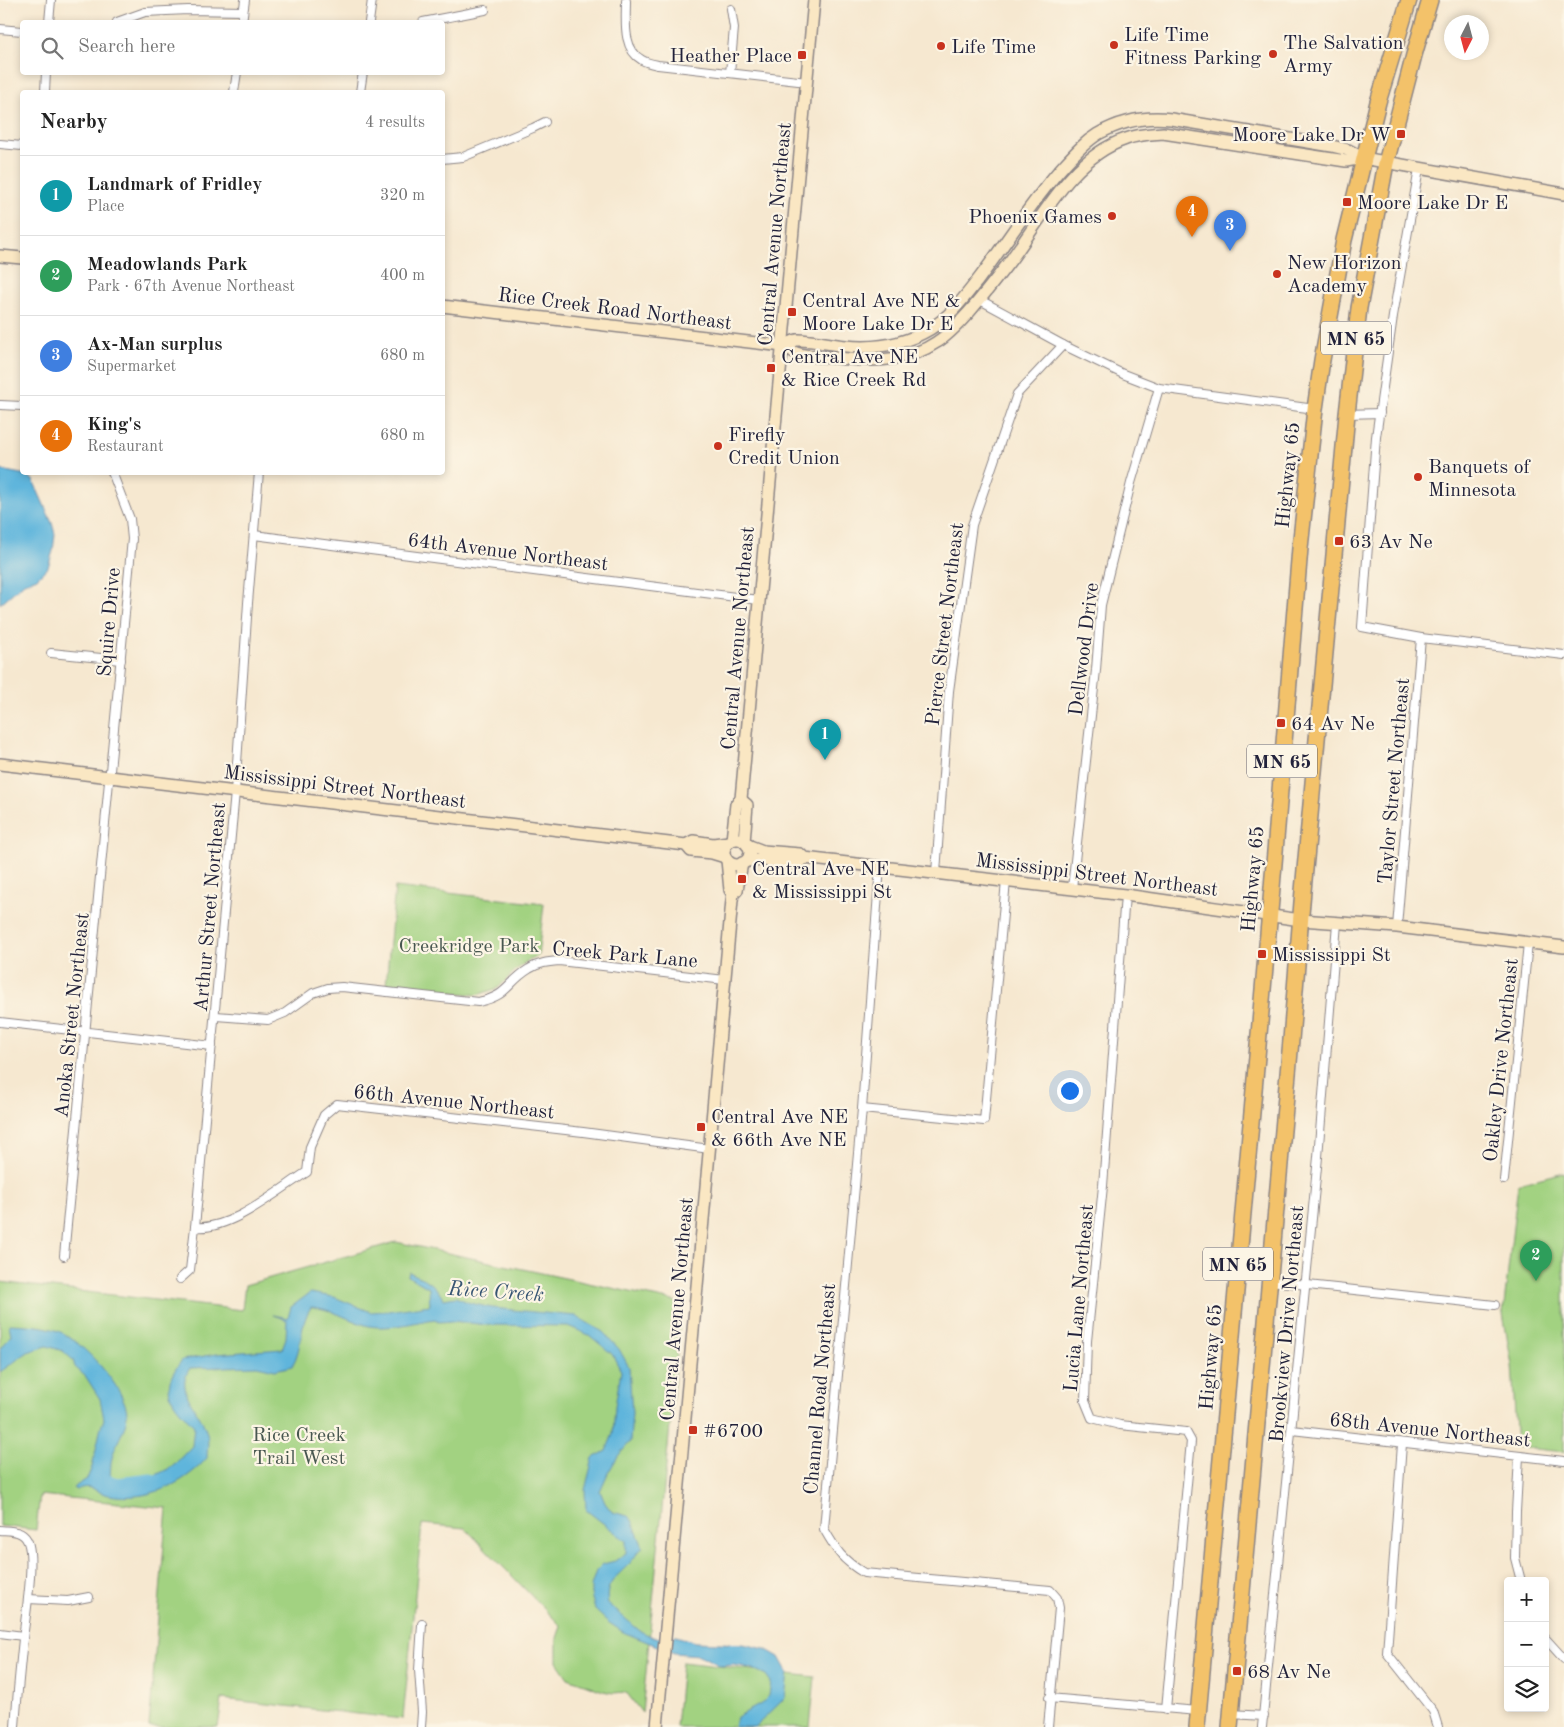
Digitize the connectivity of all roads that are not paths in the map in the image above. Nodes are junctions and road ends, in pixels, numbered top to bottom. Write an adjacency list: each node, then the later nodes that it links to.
1 (51, 0): 11 (street)
2 (245, 0): 10 (street)
3 (372, 0): 14 (street)
4 (814, 0): 22 (street, Central Avenue Northeast)
5 (1408, 0): 29 (highway, MN 65)
6 (1430, 0): 31 (highway, MN 65)
7 (626, 1): 18 (street)
8 (731, 9): 18 (street)
9 (485, 10): 15 (street)
10 (244, 11): 12 (street); 13 (street)
11 (50, 20)
12 (123, 20)
13 (242, 20)
14 (369, 20)
15 (434, 20)
16 (0, 29): 17 (street)
17 (20, 31)
18 (730, 73): 22 (street)
19 (46, 75): 23 (street)
20 (237, 75): 24 (street)
21 (363, 75): 25 (street)
22 (807, 82): 39 (street, Central Avenue Northeast)
23 (45, 90)
24 (234, 90)
25 (360, 90)
26 (545, 122): 30 (street)
27 (0, 144): 28 (street)
28 (20, 146)
29 (1363, 158): 31 (street); 36 (street, Rice Creek Road Northeast); 39 (street, Rice Creek Road Northeast); 43 (highway, Highway 65 / MN 65)
30 (445, 159)
31 (1386, 163): 32 (street); 45 (highway, MN 65)
32 (1419, 169): 33 (street); 44 (street)
33 (1564, 194)
34 (0, 256): 35 (street)
35 (20, 258)
36 (980, 300): 38 (street); 39 (street, Rice Creek Road Northeast)
37 (445, 306): 39 (street, Rice Creek Road Northeast)
38 (1063, 345): 40 (street); 65 (street, Pierce Street Northeast)
39 (783, 346): 49 (street, Central Avenue Northeast)
40 (1159, 388): 43 (street); 67 (street, Dellwood Drive)
41 (0, 405): 42 (street)
42 (20, 406)
43 (1315, 409): 70 (highway, Highway 65 / MN 65)
44 (1380, 413): 45 (street); 50 (street)
45 (1347, 414): 71 (highway, MN 65)
46 (113, 475): 53 (street, Squire Drive)
47 (259, 475): 48 (street, Arthur Street Northeast)
48 (254, 535): 49 (street, 64th Avenue Northeast); 56 (street, Arthur Street Northeast)
49 (759, 600): 57 (street, Central Avenue Northeast)
50 (1421, 638): 52 (street); 73 (street, Taylor Street Northeast)
51 (51, 653): 53 (street)
52 (1564, 655)
53 (121, 660): 55 (street, Squire Drive)
54 (0, 764): 55 (street, Mississippi Street Northeast)
55 (110, 777): 56 (street, Mississippi Street Northeast); 79 (street, Anoka Street Northeast)
56 (235, 792): 60 (street, Mississippi Street Northeast); 77 (street, Arthur Street Northeast)
57 (741, 800): 58 (street, Central Avenue Northeast); 59 (street, Central Avenue Northeast)
58 (731, 841): 59 (street); 60 (street, Mississippi Street Northeast); 62 (street)
59 (746, 843): 61 (street, Mississippi Street Northeast); 63 (street)
60 (686, 845): 62 (street, Mississippi Street Northeast)
61 (804, 858): 63 (street, Mississippi Street Northeast); 64 (street, Mississippi Street Northeast)
62 (726, 859): 63 (street); 68 (street, Central Avenue Northeast)
63 (744, 862): 68 (street, Central Avenue Northeast)
64 (880, 866): 65 (street, Mississippi Street Northeast); 81 (street, Channel Road Northeast)
65 (936, 872): 66 (street, Mississippi Street Northeast)
66 (1006, 881): 67 (street, Mississippi Street Northeast); 81 (street)
67 (1072, 888): 69 (street, Mississippi Street Northeast)
68 (733, 894): 76 (street, Central Avenue Northeast)
69 (1125, 895): 70 (street, Mississippi Street Northeast); 104 (street, Lucia Lane Northeast)
70 (1268, 915): 71 (street, Mississippi Street Northeast); 105 (highway, Highway 65 / MN 65)
71 (1301, 920): 72 (street, Mississippi Street Northeast); 87 (highway, MN 65)
72 (1337, 923): 73 (street, Mississippi Street Northeast); 88 (street, Brookview Drive Northeast)
73 (1397, 927): 74 (street, Mississippi Street Northeast)
74 (1528, 943): 75 (street, Mississippi Street Northeast); 83 (street, Oakley Drive Northeast)
75 (1564, 947)
76 (725, 980): 77 (street, Creek Park Lane); 82 (street, Central Avenue Northeast)
77 (216, 1016): 80 (street, Arthur Street Northeast)
78 (0, 1022): 79 (street)
79 (86, 1032): 80 (street); 85 (street, Anoka Street Northeast)
80 (212, 1046): 84 (street, Arthur Street Northeast)
81 (862, 1109): 103 (street, Channel Road Northeast)
82 (710, 1149): 84 (street, 66th Avenue Northeast); 110 (street, Central Avenue Northeast)
83 (1504, 1180)
84 (195, 1228): 86 (street, Arthur Street Northeast)
85 (64, 1256)
86 (180, 1279)
87 (1270, 1281): 88 (street); 107 (highway, MN 65)
88 (1306, 1285): 89 (street); 90 (street, Brookview Drive Northeast)
89 (1495, 1306)
90 (1292, 1430): 91 (street, 68th Avenue Northeast); 106 (street, Brookview Drive Northeast)
91 (1402, 1444): 92 (street, 68th Avenue Northeast); 114 (street)
92 (1519, 1456): 93 (street, 68th Avenue Northeast); 95 (street)
93 (1564, 1461)
94 (0, 1530): 97 (street)
95 (1519, 1577)
96 (89, 1597): 97 (street)
97 (28, 1599): 100 (street)
98 (422, 1624): 109 (street)
99 (0, 1633): 100 (street)
100 (23, 1636): 108 (street)
101 (1549, 1642): 102 (street)
102 (1564, 1659)
103 (1050, 1698): 104 (street); 111 (street, Channel Road Northeast)
104 (1166, 1709): 105 (street)
105 (1198, 1711): 112 (highway, Highway 65 / MN 65)
106 (1264, 1716): 107 (street); 113 (street, Brookview Drive Northeast)
107 (1231, 1720)
108 (15, 1727)
109 (420, 1727)
110 (657, 1727)
111 (1048, 1727)
112 (1197, 1727)
113 (1262, 1727)
114 (1438, 1727)

